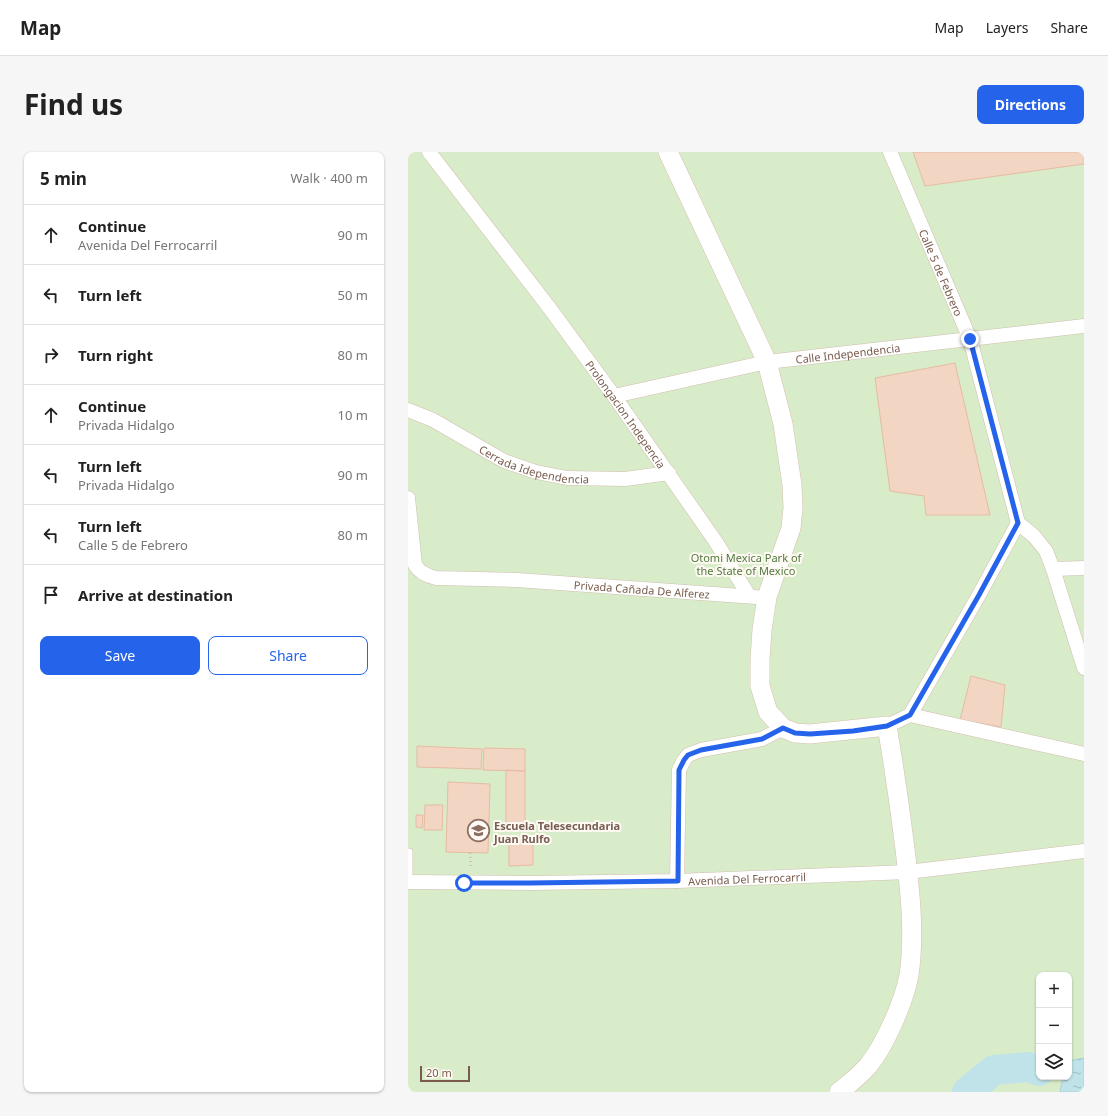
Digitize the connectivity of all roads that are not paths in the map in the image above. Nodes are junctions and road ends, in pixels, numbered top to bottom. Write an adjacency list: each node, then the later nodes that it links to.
1 (429, 152): 7 (street, Prolongacion Indepencia)
2 (668, 152): 6 (main road)
3 (890, 152): 5 (street, Calle 5 de Febrero)
4 (1084, 326): 5 (street, Calle Independencia)
5 (970, 339): 6 (street, Calle Independencia); 11 (street, Calle 5 de Febrero)
6 (767, 362): 7 (street, Calle Independencia); 14 (main road)
7 (614, 396): 9 (street, Prolongacion Indepencia)
8 (409, 410): 9 (street, Cerrada Idependencia)
9 (669, 473): 14 (street, Prolongacion Indepencia)
10 (408, 498): 14 (street, Privada Cañada De Alferez)
11 (1018, 523): 13 (street); 16 (street)
12 (1084, 568): 13 (street)
13 (1053, 569): 15 (street)
14 (758, 597): 18 (main road)
15 (1084, 668)
16 (910, 715): 17 (street); 19 (street)
17 (887, 726): 18 (main road); 22 (main road)
18 (783, 728): 23 (street)
19 (1084, 754)
20 (1084, 851): 22 (street, Avenida Del Ferrocarril)
21 (409, 852): 24 (lane)
22 (908, 872): 23 (street, Avenida Del Ferrocarril); 25 (main road)
23 (678, 881): 24 (street, Avenida Del Ferrocarril)
24 (409, 882)
25 (838, 1092)

